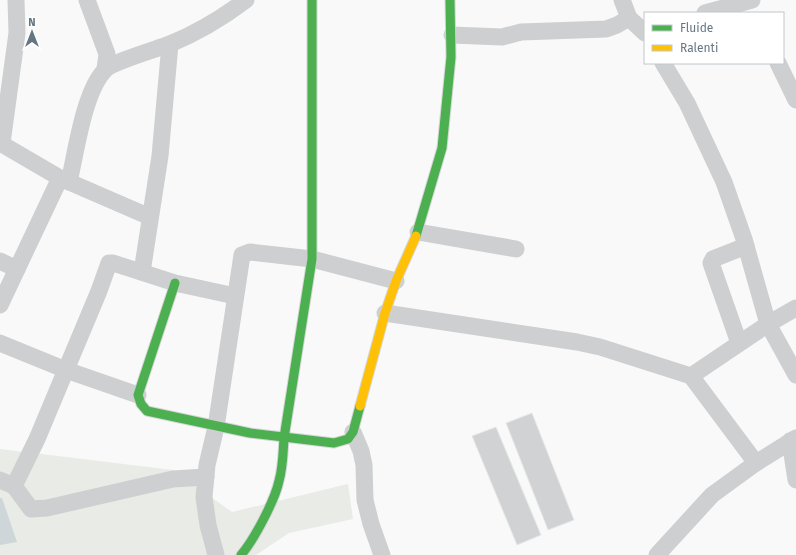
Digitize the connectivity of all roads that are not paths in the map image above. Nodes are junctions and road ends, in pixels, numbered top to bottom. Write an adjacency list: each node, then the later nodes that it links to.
1 (16, 0): 17 (street)
2 (87, 0): 13 (street)
3 (246, 0): 12 (street)
4 (312, 0): 23 (street)
5 (450, 0): 11 (street)
6 (622, 0): 9 (street)
7 (752, 5): 8 (street)
8 (711, 12)
9 (629, 18): 10 (street); 11 (street)
10 (644, 31)
11 (452, 35): 20 (street)
12 (170, 44): 13 (street); 19 (street)
13 (111, 62): 18 (street)
14 (664, 64): 21 (street)
15 (778, 64): 16 (street)
16 (796, 100)
17 (1, 143): 18 (street)
18 (64, 180): 19 (street); 25 (street)
19 (150, 217): 26 (street)
20 (418, 232): 22 (street); 27 (street)
21 (746, 246): 33 (street); 35 (street)
22 (516, 249)
23 (312, 259): 27 (street); 29 (street); 42 (street)
24 (0, 261): 25 (street)
25 (17, 269): 30 (street)
26 (142, 272): 28 (street); 36 (street)
27 (396, 281): 32 (street)
28 (174, 283): 29 (street); 39 (street)
29 (235, 296): 40 (street)
30 (0, 305)
31 (796, 308): 33 (street)
32 (385, 313): 38 (street); 41 (street)
33 (768, 324): 35 (street); 37 (street)
34 (0, 343): 36 (street)
35 (739, 343): 38 (street)
36 (66, 370): 39 (street); 47 (street)
37 (796, 375)
38 (690, 376): 44 (street)
39 (138, 395): 40 (street)
40 (216, 427): 42 (street); 45 (street)
41 (353, 432): 42 (street); 50 (street)
42 (284, 438): 49 (street)
43 (793, 439): 44 (street); 46 (street)
44 (756, 462): 51 (street)
45 (206, 477): 47 (street); 48 (street)
46 (796, 480)
47 (7, 483)
48 (216, 555)
49 (241, 555)
50 (382, 555)
51 (657, 555)

